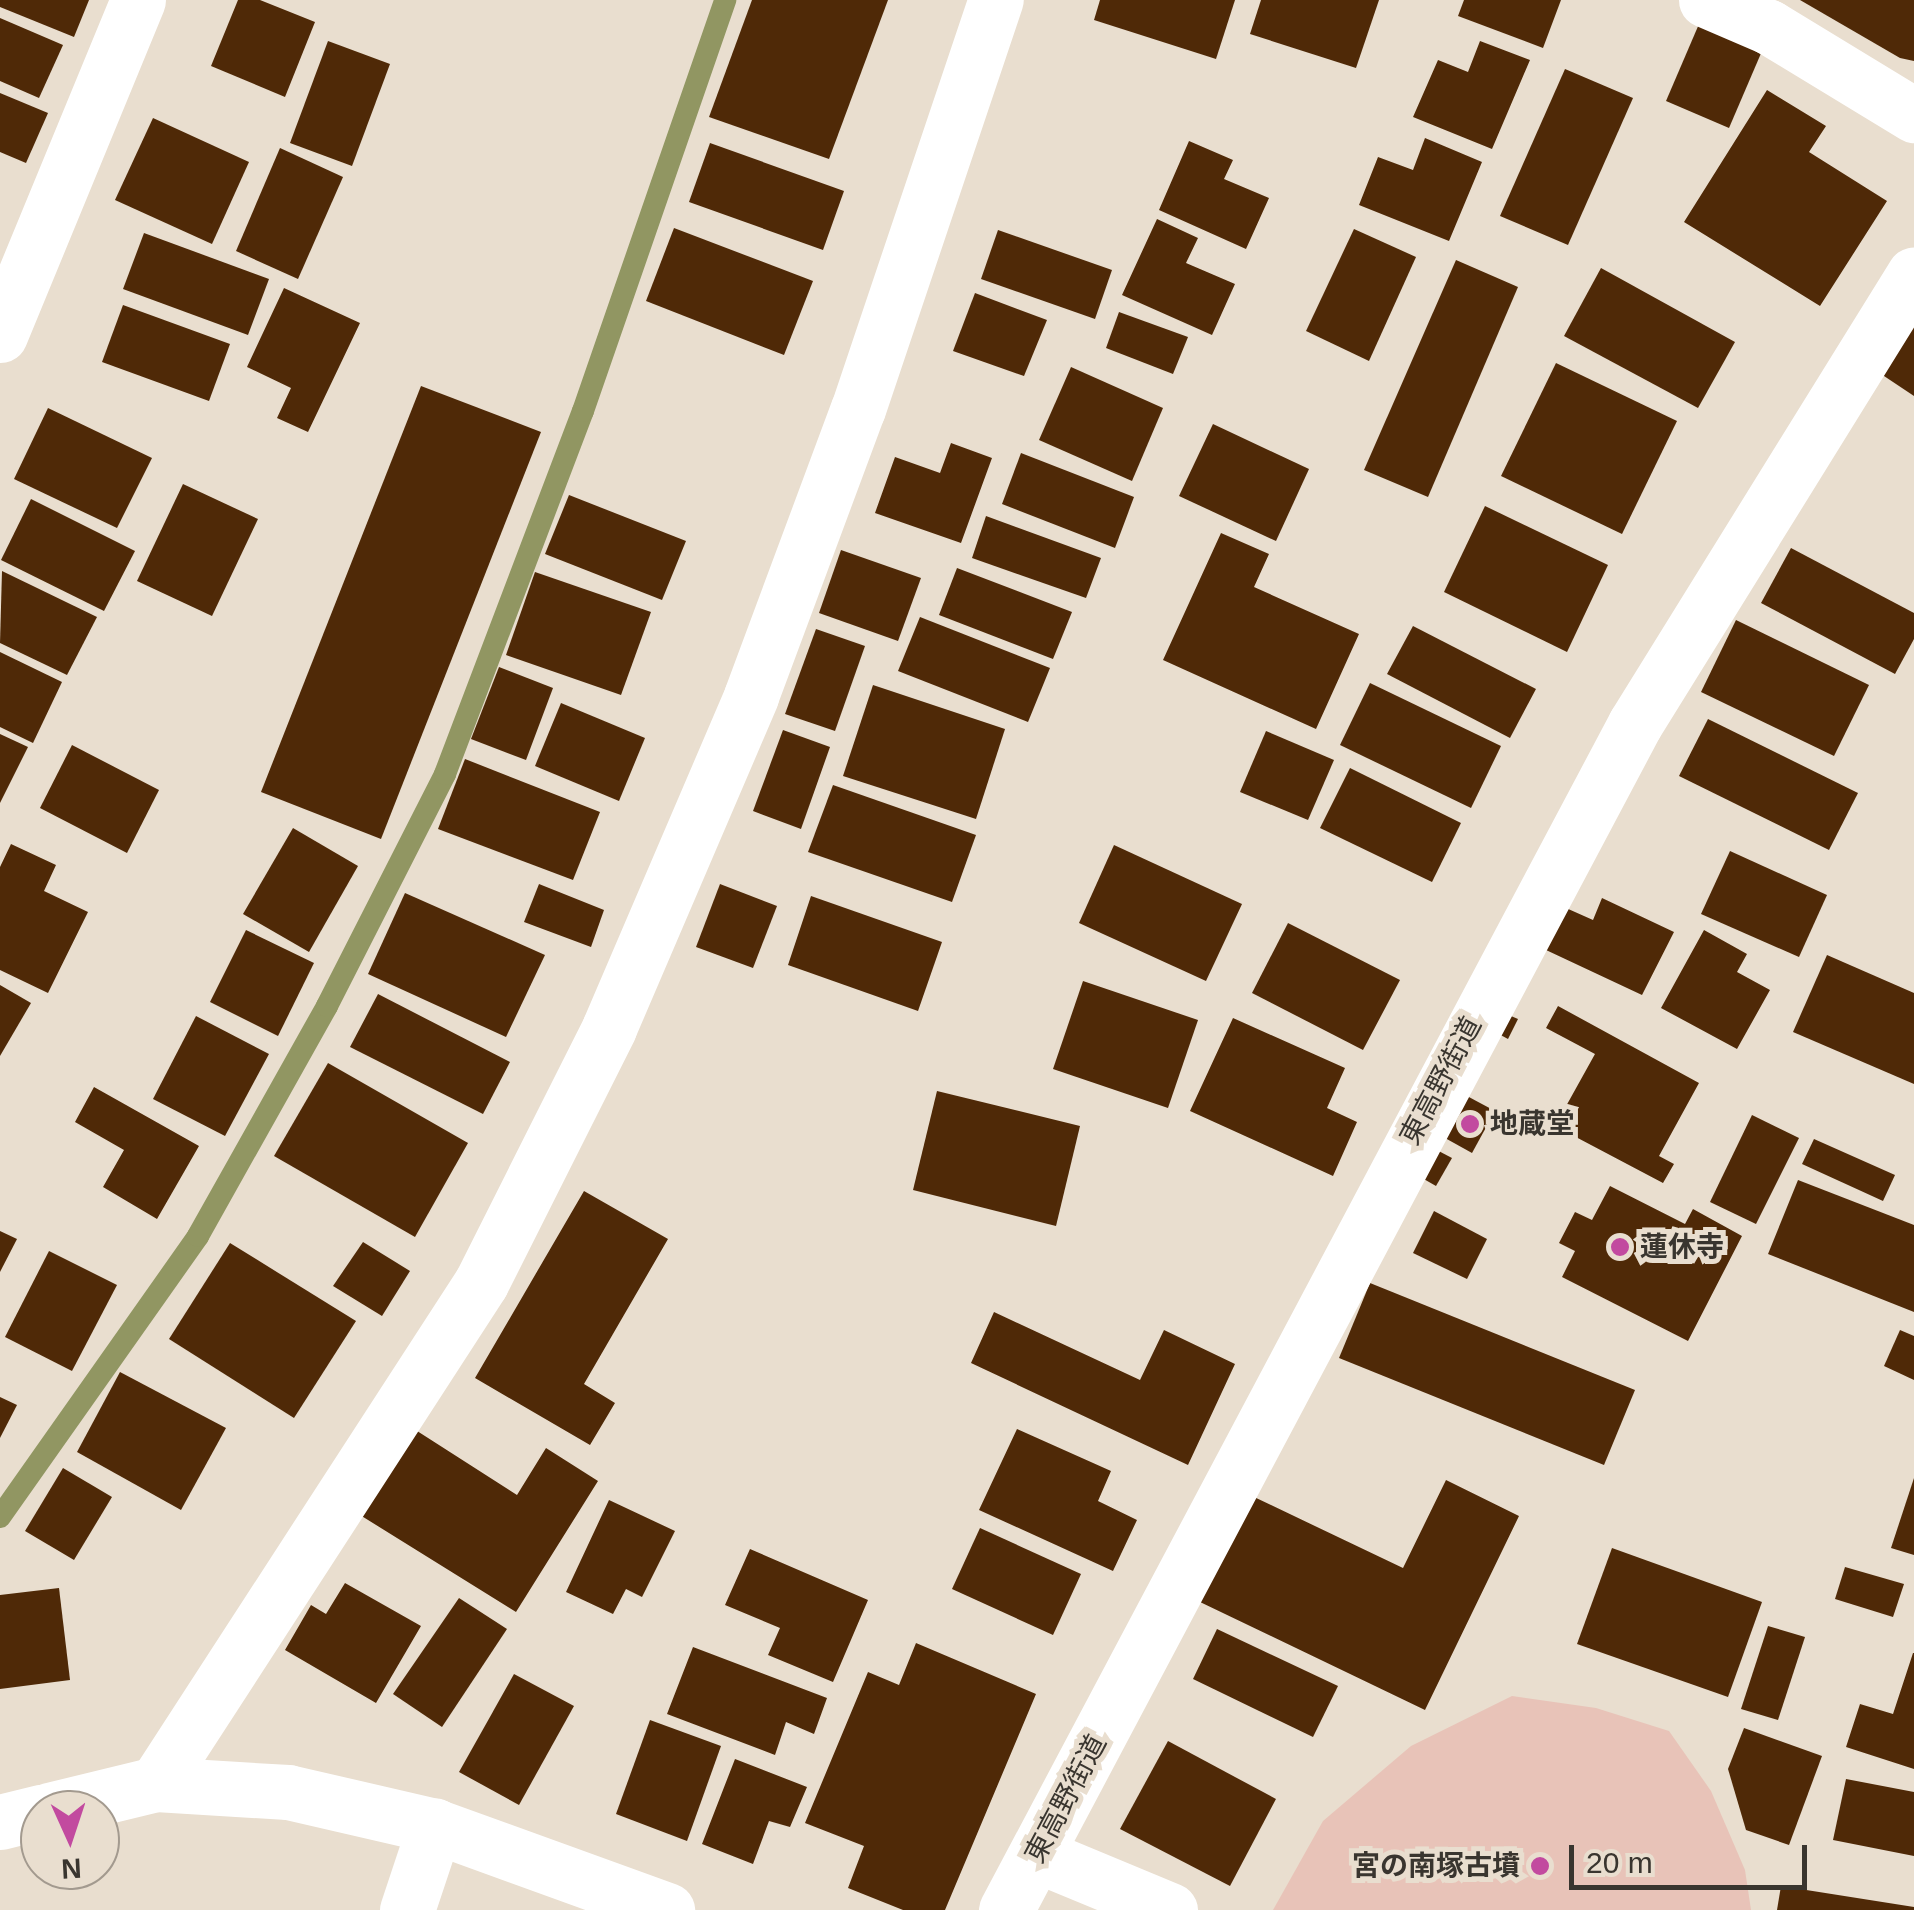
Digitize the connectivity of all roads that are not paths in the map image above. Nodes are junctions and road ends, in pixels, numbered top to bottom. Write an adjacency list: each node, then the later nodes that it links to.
1 (138, 0): 6 (street)
2 (996, 0): 7 (street)
3 (1706, 0): 4 (street)
4 (1914, 115)
5 (1914, 274): 10 (street, 東高野街道)
6 (0, 334)
7 (156, 1784): 8 (street); 9 (street)
8 (120, 1793)
9 (434, 1826): 11 (street); 12 (street)
10 (1037, 1855): 13 (street, 東高野街道); 14 (street)
11 (407, 1910)
12 (667, 1910)
13 (1006, 1910)
14 (1170, 1910)

